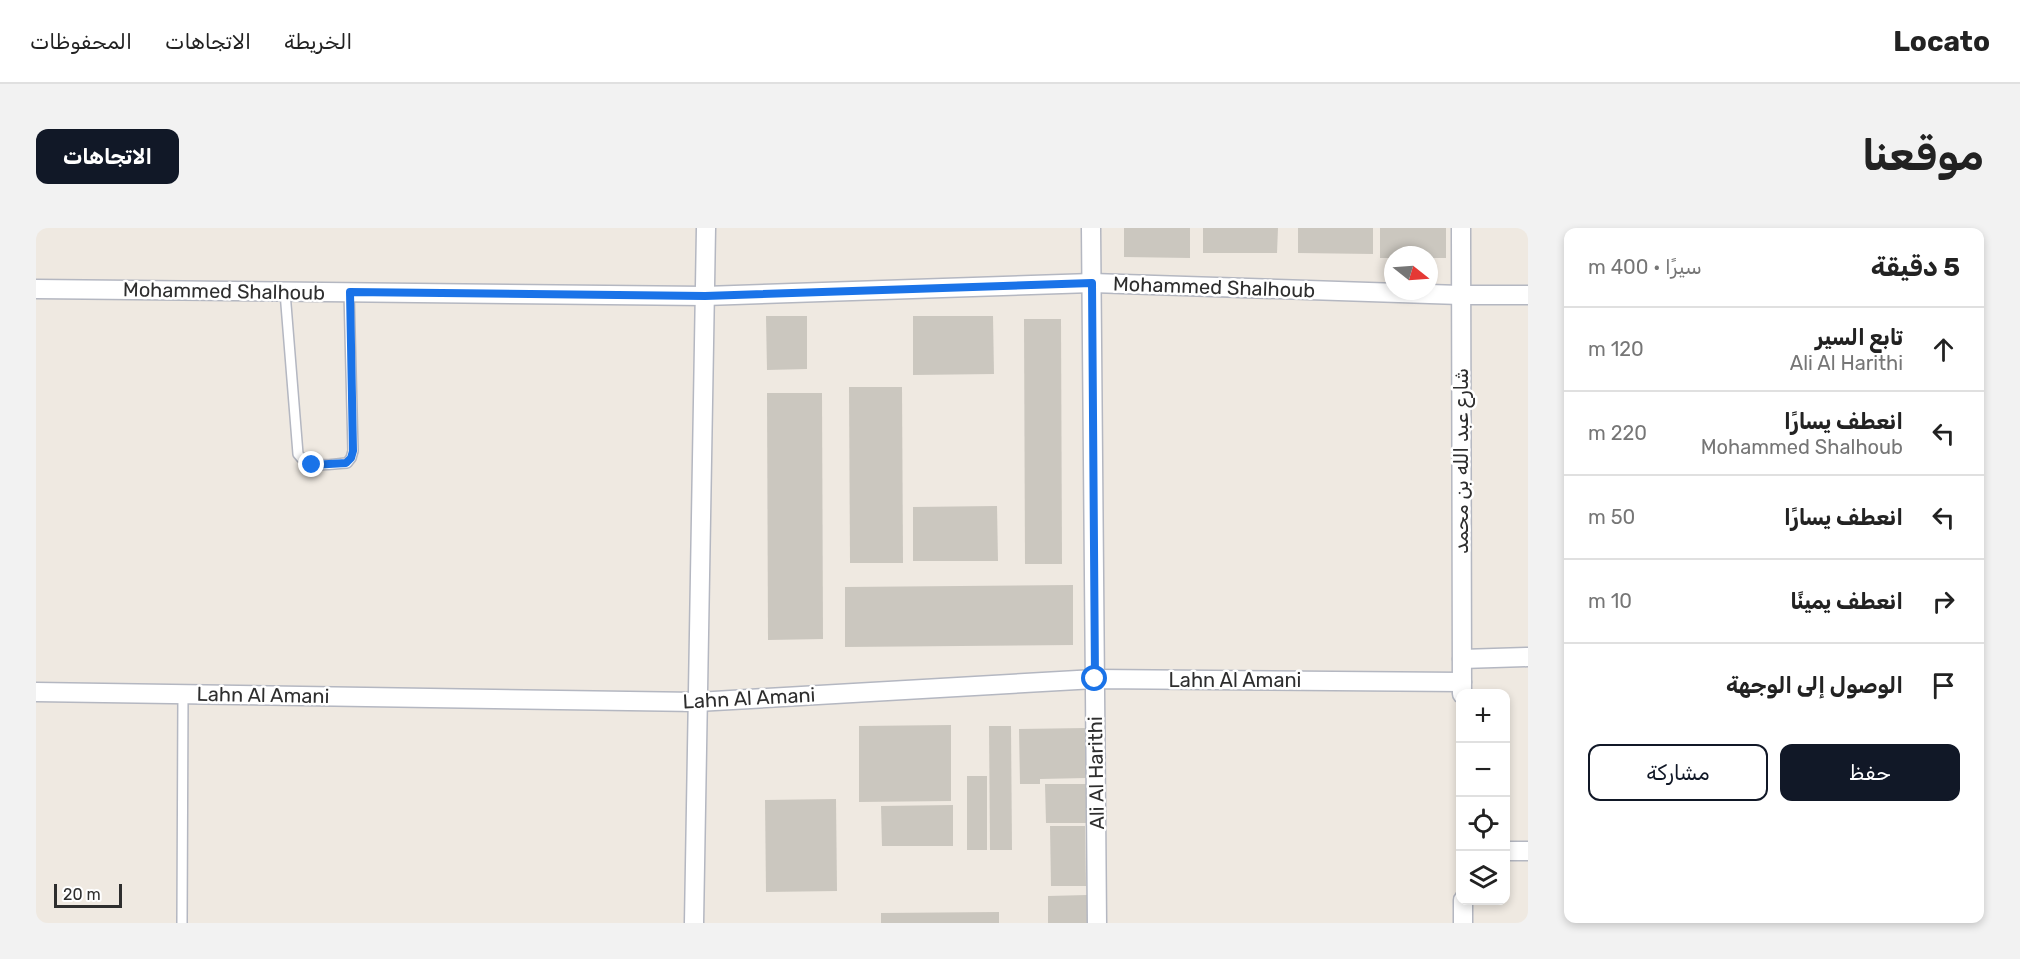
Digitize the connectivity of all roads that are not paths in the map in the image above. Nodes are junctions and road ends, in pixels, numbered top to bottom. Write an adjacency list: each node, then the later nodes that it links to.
1 (706, 228): 10 (street)
2 (1091, 228): 4 (street, Ali Al Harithi)
3 (1461, 228): 8 (street, شارع عبد الله بن محمد)
4 (1092, 283): 8 (street, Mohammed Shalhoub); 10 (street, Mohammed Shalhoub); 13 (street, Ali Al Harithi)
5 (36, 289): 6 (street, Mohammed Shalhoub)
6 (285, 292): 7 (street, Mohammed Shalhoub); 7 (lane)
7 (350, 292): 10 (street, Mohammed Shalhoub)
8 (1460, 295): 9 (street, Mohammed Shalhoub); 12 (street, شارع عبد الله بن محمد)
9 (1528, 295)
10 (705, 296): 17 (street)
11 (1528, 657): 12 (street)
12 (1462, 659): 14 (street, شارع عبد الله بن محمد)
13 (1095, 679): 14 (street, Lahn Al Amani); 17 (street, Lahn Al Amani); 23 (street, Ali Al Harithi)
14 (1462, 688)
15 (36, 692): 16 (street, Lahn Al Amani)
16 (183, 694): 17 (street, Lahn Al Amani); 21 (lane)
17 (697, 702): 22 (street)
18 (1528, 850): 19 (street)
19 (1510, 851)
20 (1463, 905): 24 (street)
21 (182, 923)
22 (694, 923)
23 (1097, 923)
24 (1463, 923)

